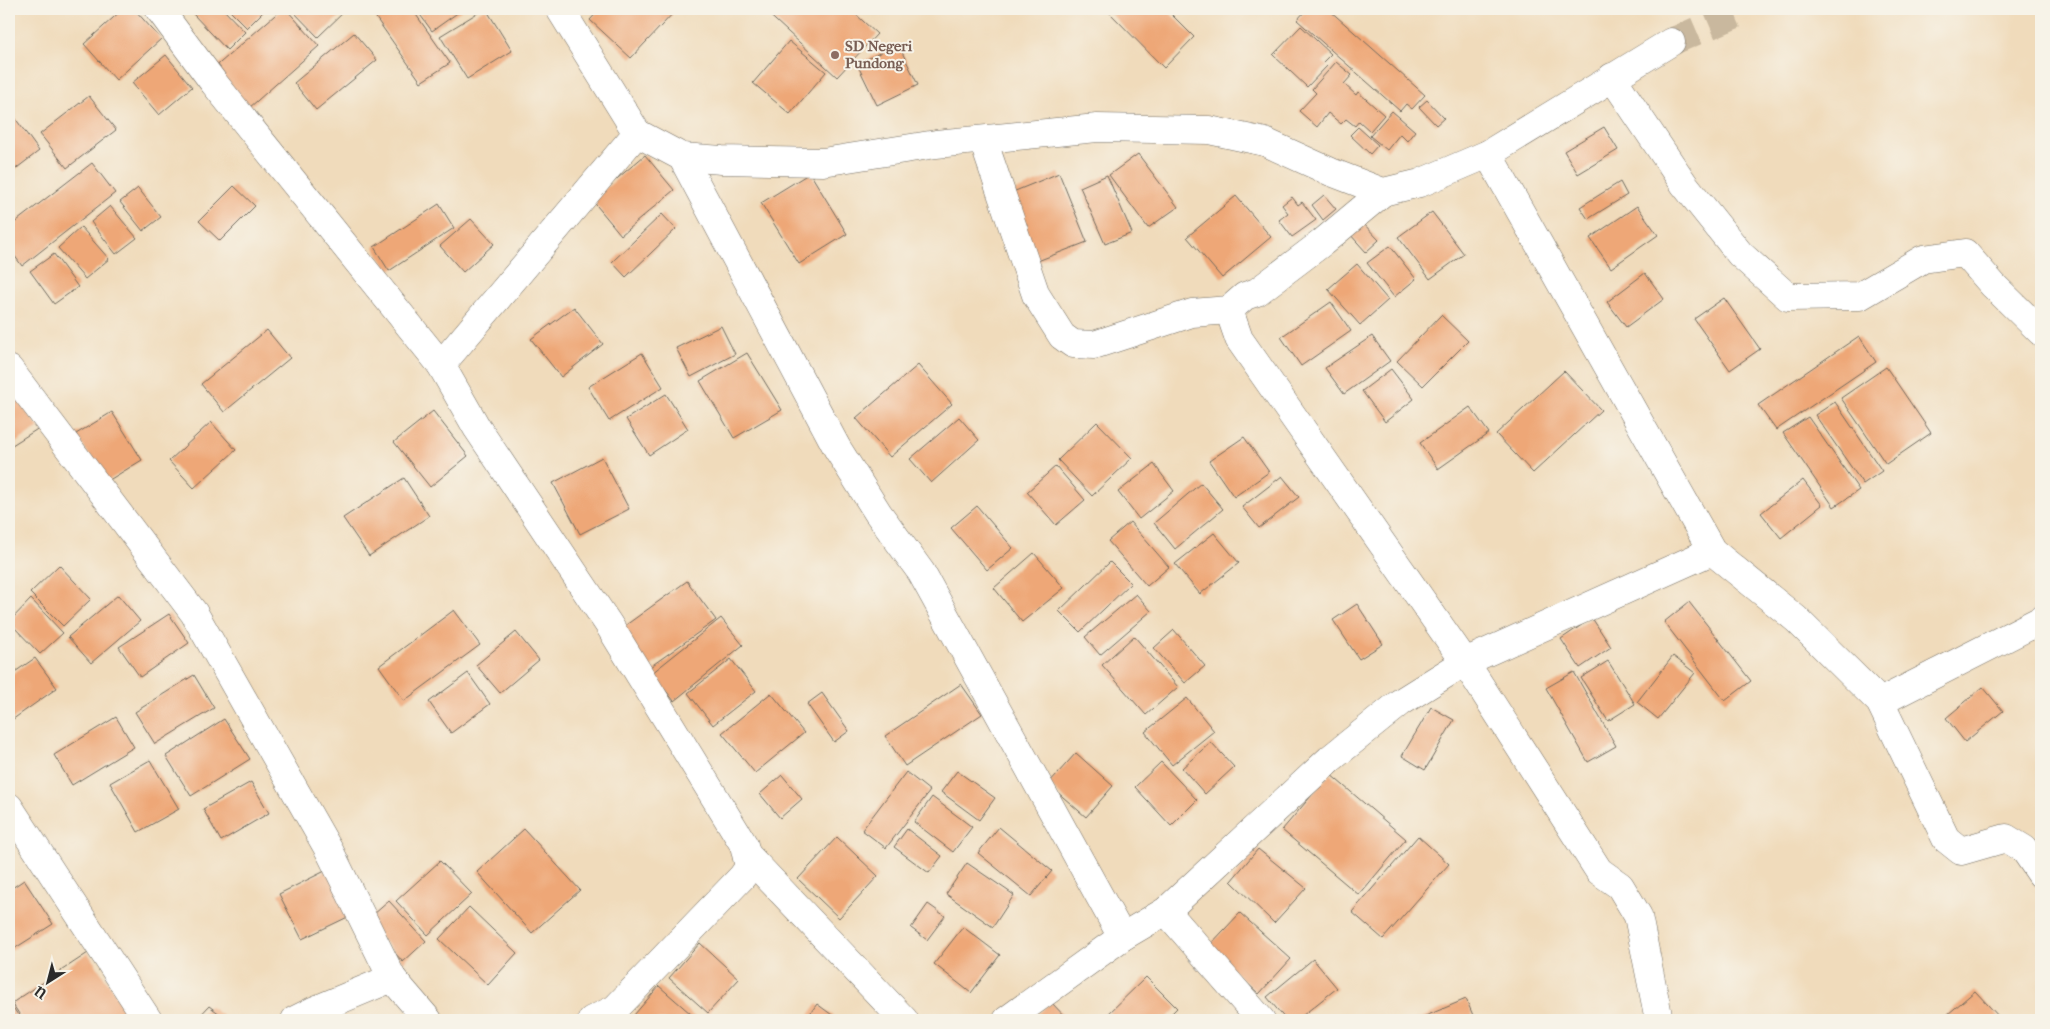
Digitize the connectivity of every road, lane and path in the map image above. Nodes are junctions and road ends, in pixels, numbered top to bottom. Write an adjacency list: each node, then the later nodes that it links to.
1 (159, 9): 12 (street)
2 (560, 9): 5 (street)
3 (1671, 42): 4 (street)
4 (1612, 78): 7 (street); 11 (street)
5 (637, 133): 8 (street); 12 (street)
6 (984, 140): 8 (street); 9 (street); 10 (street)
7 (1488, 154): 9 (street); 14 (street)
8 (682, 157): 22 (street)
9 (1384, 192): 10 (street)
10 (1229, 310): 16 (street)
11 (2041, 332)
12 (441, 365): 19 (street)
13 (9, 369): 23 (street)
14 (1712, 552): 16 (street); 17 (street)
15 (2041, 620): 17 (street)
16 (1465, 662): 21 (street); 31 (street)
17 (1880, 702): 20 (street)
18 (9, 808): 25 (street)
19 (748, 856): 24 (street); 28 (street)
20 (2041, 874)
21 (1166, 911): 22 (street); 30 (street)
22 (1122, 937): 29 (street)
23 (392, 978): 26 (street); 27 (street)
24 (611, 1016)
25 (148, 1020)
26 (295, 1020)
27 (428, 1020)
28 (904, 1020)
29 (1007, 1020)
30 (1261, 1020)
31 (1658, 1020)

